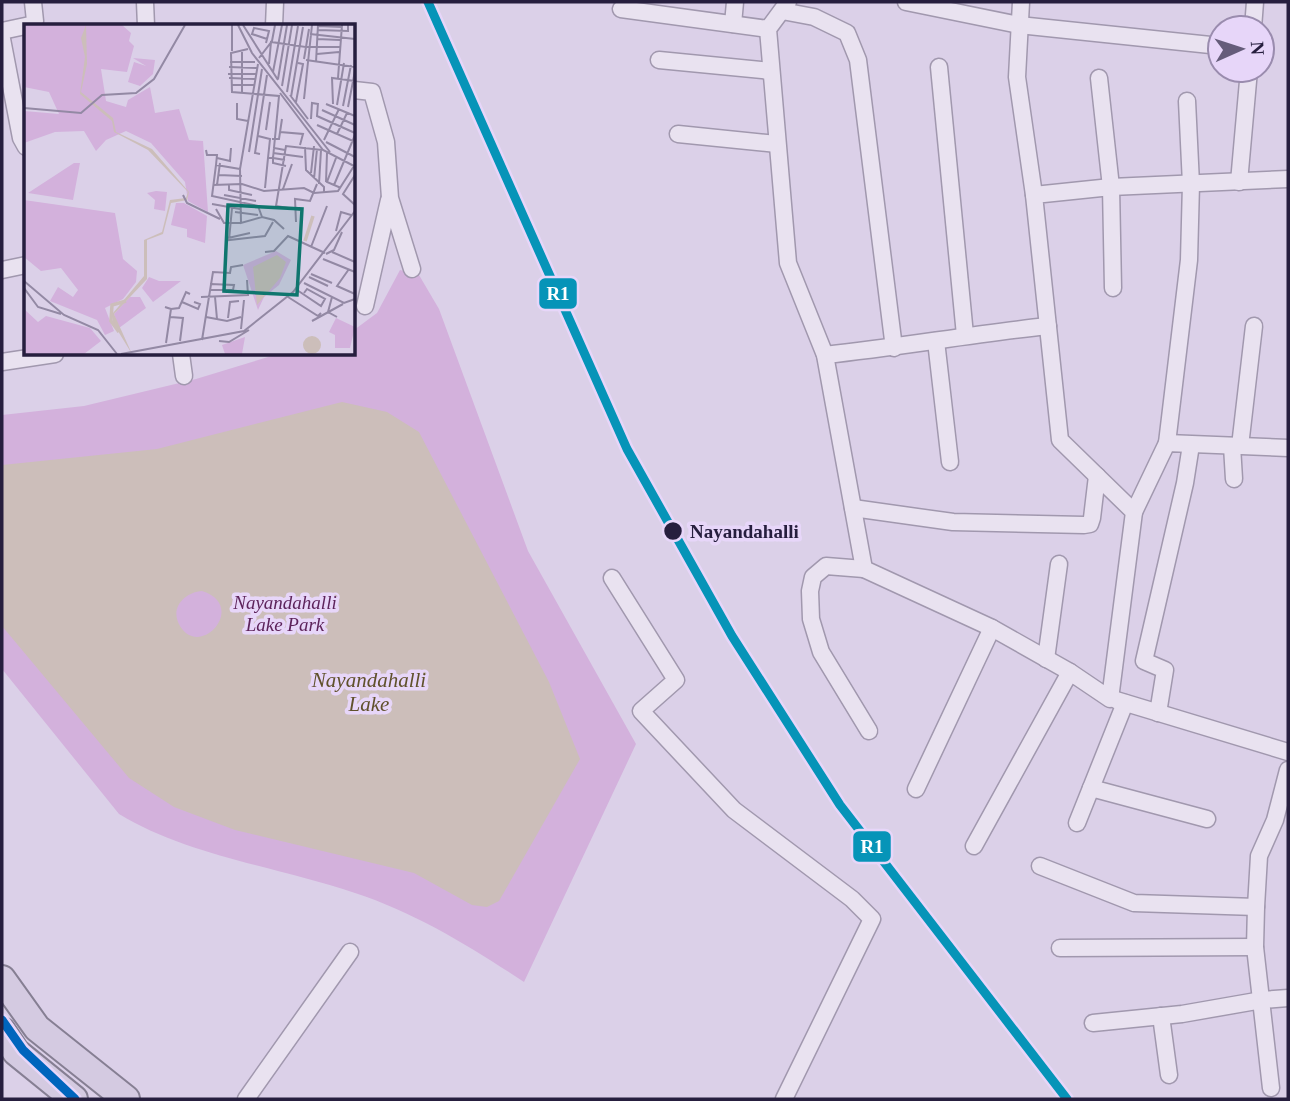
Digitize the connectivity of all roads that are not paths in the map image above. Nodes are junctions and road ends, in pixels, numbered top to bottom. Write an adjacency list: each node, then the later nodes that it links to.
1 (33, 2): 10 (street)
2 (145, 2): 11 (street)
3 (275, 2): 12 (street)
4 (735, 2): 13 (street)
5 (906, 2): 14 (street)
6 (1021, 2): 14 (street)
7 (785, 6): 16 (street); 45 (street)
8 (628, 7): 9 (street)
9 (681, 9): 13 (street)
10 (32, 24)
11 (146, 24)
12 (274, 24)
13 (733, 24): 16 (street)
14 (1019, 25): 19 (street); 34 (street)
15 (24, 26): 17 (street)
16 (768, 29): 22 (street)
17 (2, 31)
18 (2, 38): 28 (street)
19 (1206, 45)
20 (659, 60): 22 (street)
21 (939, 67): 43 (street)
22 (771, 71): 29 (street)
23 (1099, 78): 33 (street)
24 (1248, 84): 31 (street)
25 (355, 90): 35 (street)
26 (1187, 101): 32 (street)
27 (678, 134): 29 (street)
28 (24, 145)
29 (777, 145): 48 (street)
30 (1288, 180): 31 (street)
31 (1239, 182): 32 (street)
32 (1191, 184): 33 (street); 51 (street)
33 (1111, 187): 34 (street); 39 (street)
34 (1034, 195): 41 (street)
35 (390, 198): 37 (street); 40 (street)
36 (24, 265): 38 (street)
37 (412, 269)
38 (2, 270)
39 (1112, 288)
40 (365, 306)
41 (1048, 326): 43 (street); 56 (street)
42 (1254, 326): 53 (street)
43 (965, 335): 44 (street)
44 (936, 341): 45 (street); 55 (street)
45 (894, 348): 48 (street)
46 (48, 355): 49 (street)
47 (181, 355): 50 (street)
48 (825, 355): 58 (street)
49 (2, 362)
50 (184, 376)
51 (1167, 443): 52 (street); 59 (street)
52 (1191, 445): 53 (street); 67 (street)
53 (1236, 446): 54 (street); 57 (street)
54 (1288, 448)
55 (950, 462)
56 (1097, 476): 58 (street); 59 (street)
57 (1234, 479)
58 (853, 508): 61 (street)
59 (1134, 512): 66 (street)
60 (1059, 564): 64 (street)
61 (864, 569): 63 (street); 68 (street)
62 (612, 578): 92 (street)
63 (992, 628): 64 (street); 72 (street)
64 (1046, 659): 65 (street)
65 (1070, 672): 66 (street); 75 (street)
66 (1118, 701): 67 (street); 71 (street)
67 (1157, 713): 69 (street)
68 (869, 731)
69 (1288, 752)
70 (1288, 770): 77 (street)
71 (1091, 788): 73 (street); 74 (street)
72 (916, 789)
73 (1207, 819)
74 (1077, 823)
75 (974, 846)
76 (1040, 866): 77 (street)
77 (1256, 907): 78 (street)
78 (1255, 947): 79 (street); 83 (street)
79 (1060, 948)
80 (350, 952): 91 (street)
81 (2, 979): 90 (highway)
82 (1288, 998): 83 (street)
83 (1262, 1000): 84 (street); 88 (street)
84 (1161, 1016): 85 (street); 87 (street)
85 (1093, 1023)
86 (4, 1039): 89 (highway)
87 (1169, 1075)
88 (1271, 1088)
89 (71, 1098)
90 (126, 1099)
91 (246, 1099)
92 (784, 1099)

